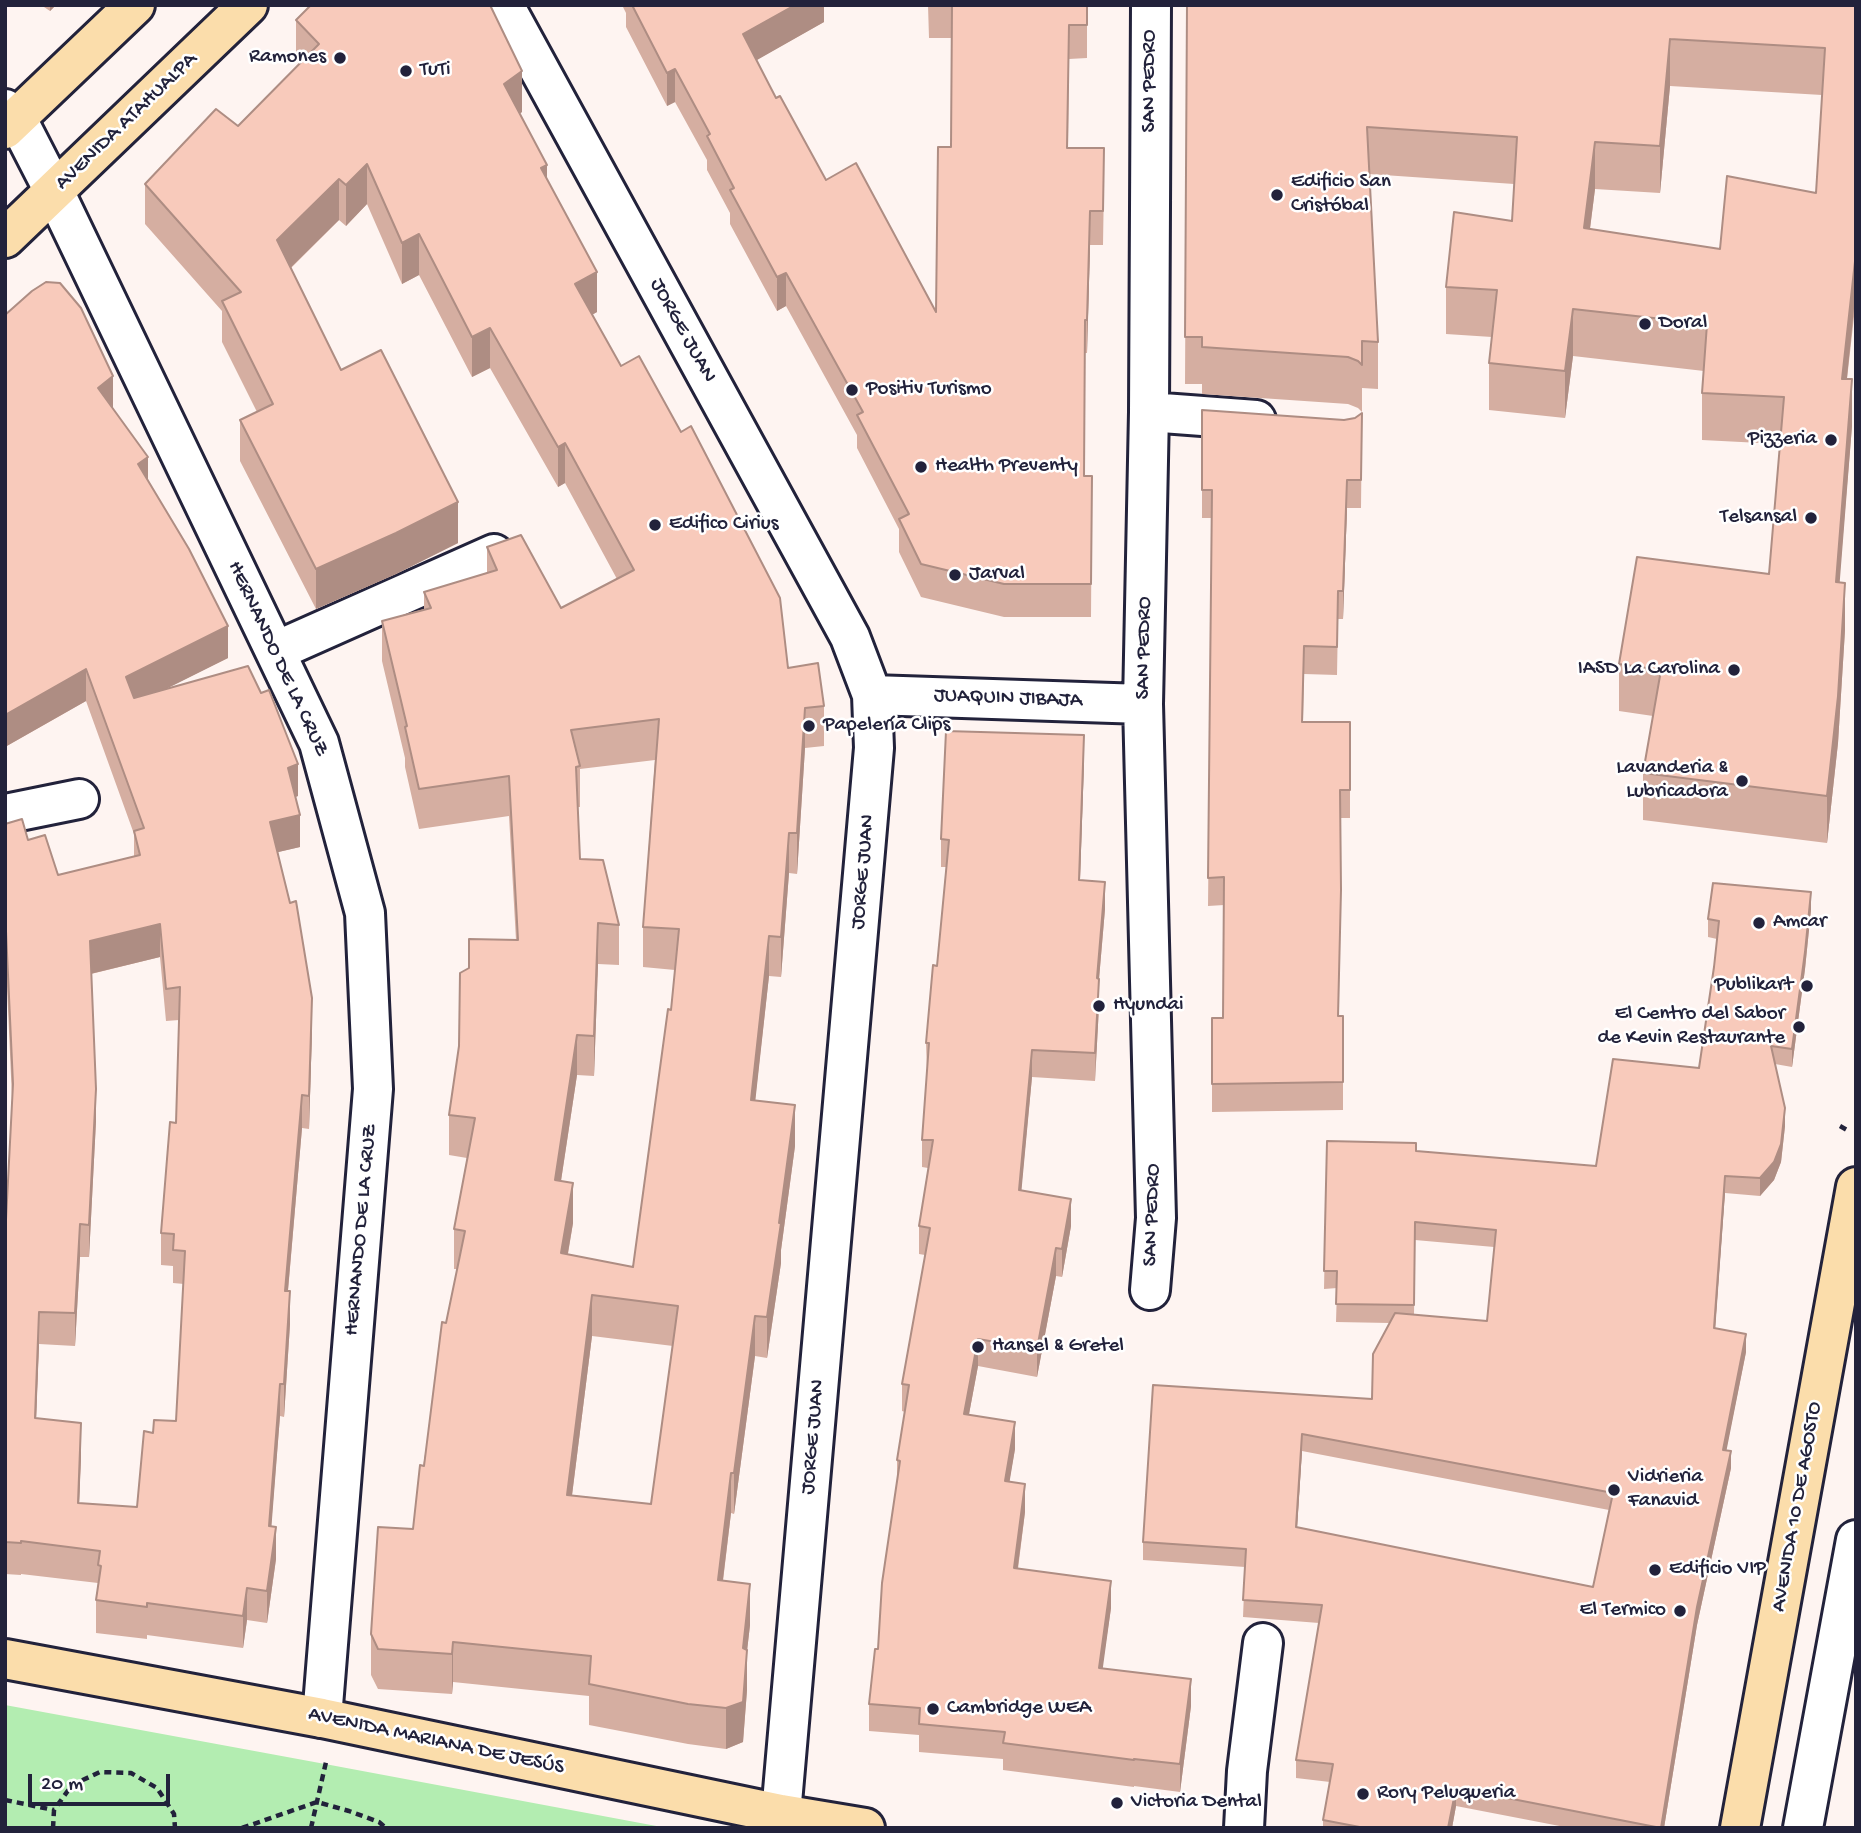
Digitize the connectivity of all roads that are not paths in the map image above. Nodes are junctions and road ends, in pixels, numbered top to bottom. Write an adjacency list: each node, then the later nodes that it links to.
1 (135, 5): 5 (main road)
2 (248, 5): 6 (main road, AVENIDA ATAHUALPA)
3 (504, 5): 12 (street, JORGE JUAN)
4 (1151, 5): 8 (street, SAN PEDRO)
5 (9, 119): 6 (street, HERNANDO DE LA CRUZ)
6 (54, 191): 7 (main road, AVENIDA ATAHUALPA); 11 (street, HERNANDO DE LA CRUZ)
7 (5, 238)
8 (1149, 412): 9 (street); 13 (street, SAN PEDRO)
9 (1289, 422)
10 (494, 554): 11 (street)
11 (276, 651): 21 (street, HERNANDO DE LA CRUZ)
12 (872, 695): 13 (street, JUAQUIN JIBAJA); 22 (street, JORGE JUAN)
13 (1143, 704): 17 (street, SAN PEDRO)
14 (79, 799): 15 (street)
15 (5, 814)
16 (1856, 1187): 25 (main road, AVENIDA 10 DE AGOSTO)
17 (1150, 1290)
18 (1856, 1540): 26 (street)
19 (1263, 1643): 24 (street)
20 (5, 1659): 21 (main road, AVENIDA MARIANA DE JESÚS)
21 (322, 1718): 22 (main road, AVENIDA MARIANA DE JESÚS)
22 (779, 1821): 23 (main road, AVENIDA MARIANA DE JESÚS)
23 (865, 1828)
24 (1244, 1828)
25 (1740, 1828)
26 (1802, 1828)

